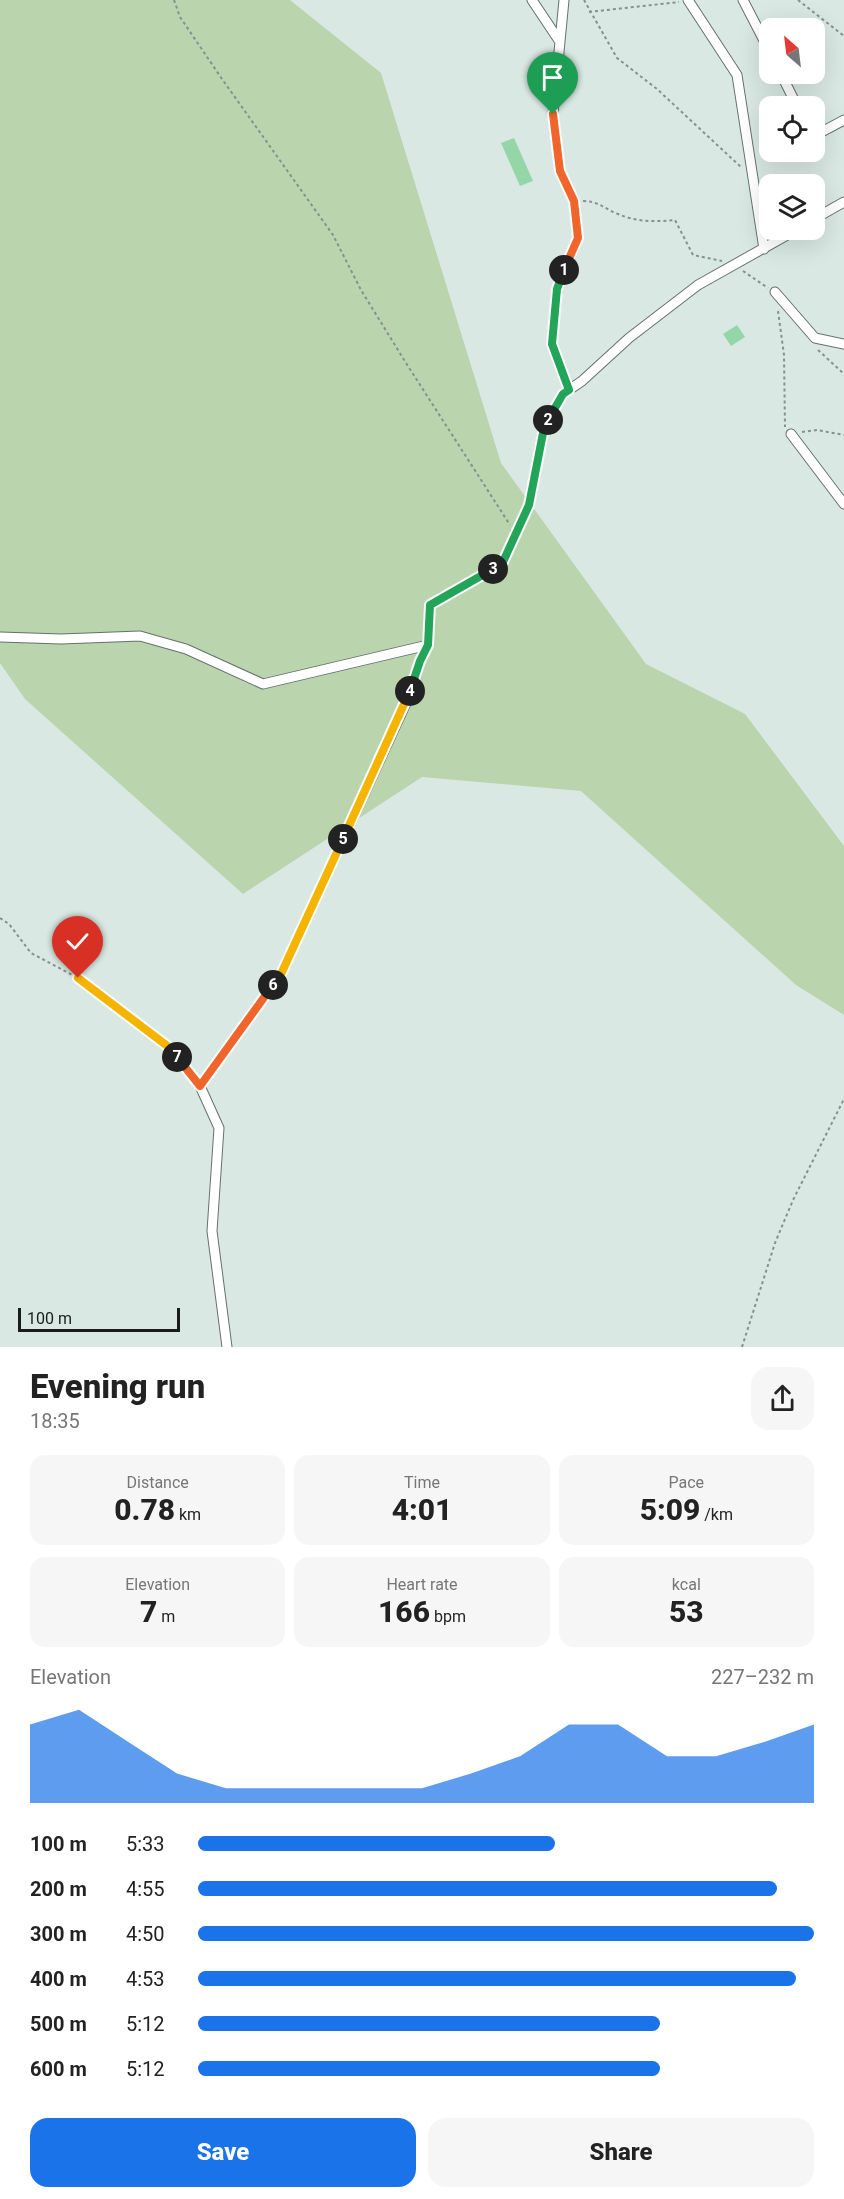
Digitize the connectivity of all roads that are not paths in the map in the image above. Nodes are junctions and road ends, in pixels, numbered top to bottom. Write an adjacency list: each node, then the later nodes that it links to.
1 (532, 0): 6 (street)
2 (564, 0): 6 (street)
3 (743, 0): 5 (street)
4 (688, 1): 12 (street)
5 (759, 31)
6 (560, 42): 15 (street)
7 (844, 120): 8 (street)
8 (825, 130)
9 (844, 202): 10 (street)
10 (825, 213)
11 (779, 240): 12 (street)
12 (764, 249): 15 (street)
13 (775, 292): 14 (street)
14 (844, 344)
15 (569, 390): 19 (street)
16 (791, 434): 17 (street)
17 (844, 504)
18 (0, 636): 19 (street)
19 (428, 645): 20 (street)
20 (227, 1347)

